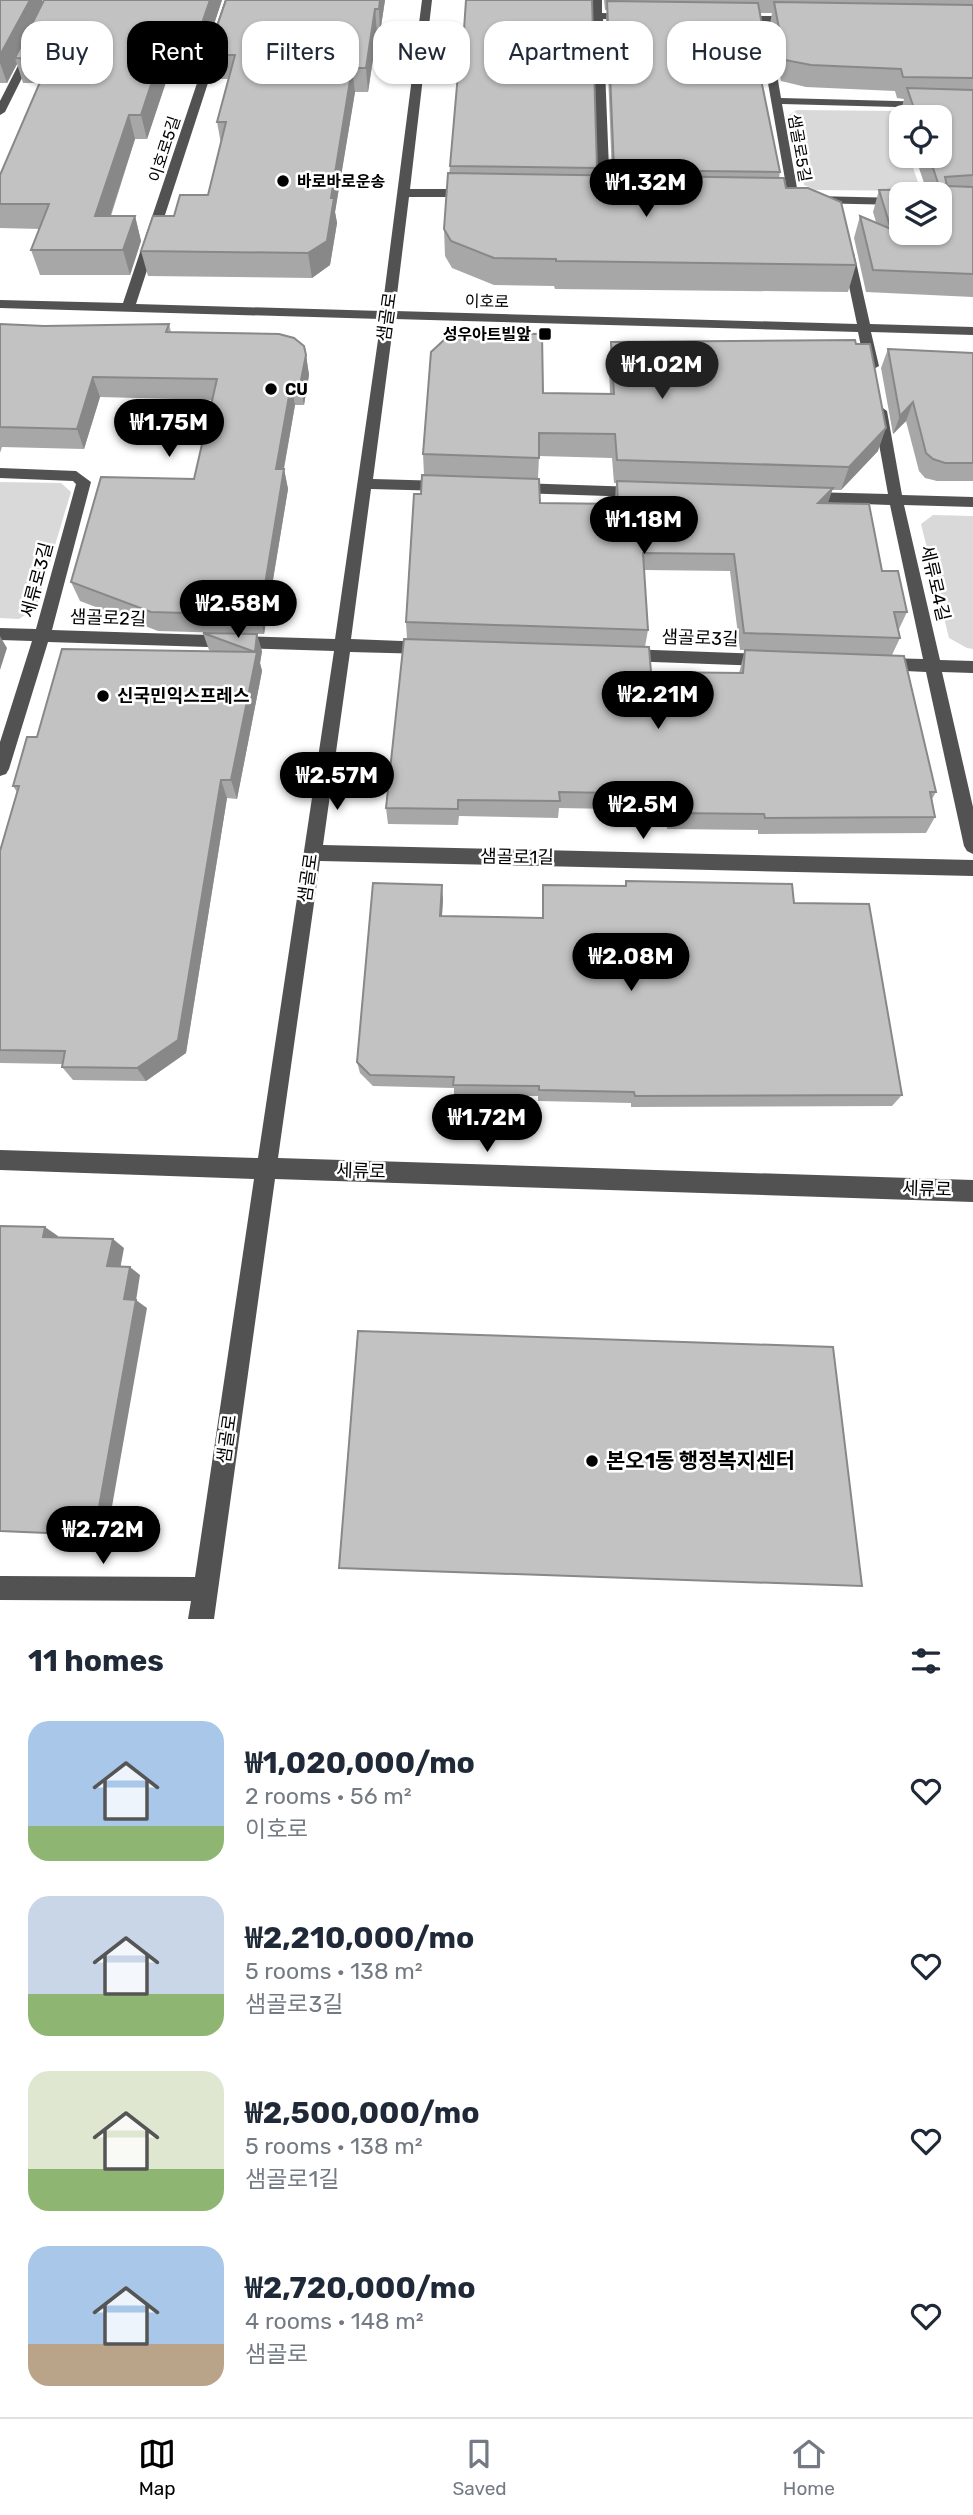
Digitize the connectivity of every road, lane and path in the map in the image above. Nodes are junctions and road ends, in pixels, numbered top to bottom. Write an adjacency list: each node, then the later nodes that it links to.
1 (230, 0): 25 (street, 이호로5길)
2 (427, 0): 15 (street, 샘골로)
3 (597, 0): 4 (street)
4 (598, 16): 5 (street); 18 (street)
5 (639, 17)
6 (721, 18): 7 (street)
7 (762, 19): 8 (street); 12 (street, 샘골로5길)
8 (802, 19)
9 (21, 70): 11 (street)
10 (0, 83): 11 (street)
11 (14, 84): 14 (street)
12 (775, 101): 13 (street); 21 (street, 샘골로5길)
13 (973, 106)
14 (0, 111)
15 (405, 193): 16 (street); 26 (street, 샘골로)
16 (484, 193)
17 (591, 194): 18 (street)
18 (604, 194): 19 (street)
19 (617, 195)
20 (779, 199): 21 (street, 샘골로5길)
21 (793, 199): 22 (street, 샘골로5길)
22 (889, 203)
23 (844, 239): 27 (street, 세류로4길)
24 (0, 304): 25 (street, 이호로)
25 (128, 308): 26 (street, 이호로)
26 (387, 316): 27 (street, 이호로); 30 (street, 샘골로)
27 (864, 328): 28 (street, 이호로); 35 (street, 세류로4길)
28 (973, 331)
29 (0, 473): 38 (street, 세류로3길)
30 (364, 484): 31 (street); 39 (street, 샘골로)
31 (459, 487)
32 (500, 488): 33 (street)
33 (650, 492)
34 (787, 496): 35 (street)
35 (896, 500): 36 (street); 44 (street, 세류로4길)
36 (973, 502)
37 (0, 634): 38 (street, 샘골로2길)
38 (42, 636): 39 (street, 샘골로2길); 46 (street, 세류로3길)
39 (342, 645): 40 (street); 48 (street, 샘골로)
40 (438, 648)
41 (603, 654): 42 (street, 샘골로3길)
42 (783, 660)
43 (865, 663): 44 (street)
44 (934, 666): 45 (street); 47 (street, 세류로4길)
45 (973, 667)
46 (0, 769)
47 (973, 846)
48 (312, 853): 49 (street, 샘골로1길); 51 (street, 샘골로)
49 (973, 868)
50 (0, 1160): 51 (street, 세류로)
51 (265, 1168): 52 (street, 세류로); 54 (street, 샘골로)
52 (973, 1191)
53 (0, 1588): 54 (street)
54 (206, 1589): 55 (street, 샘골로)
55 (201, 1619)

